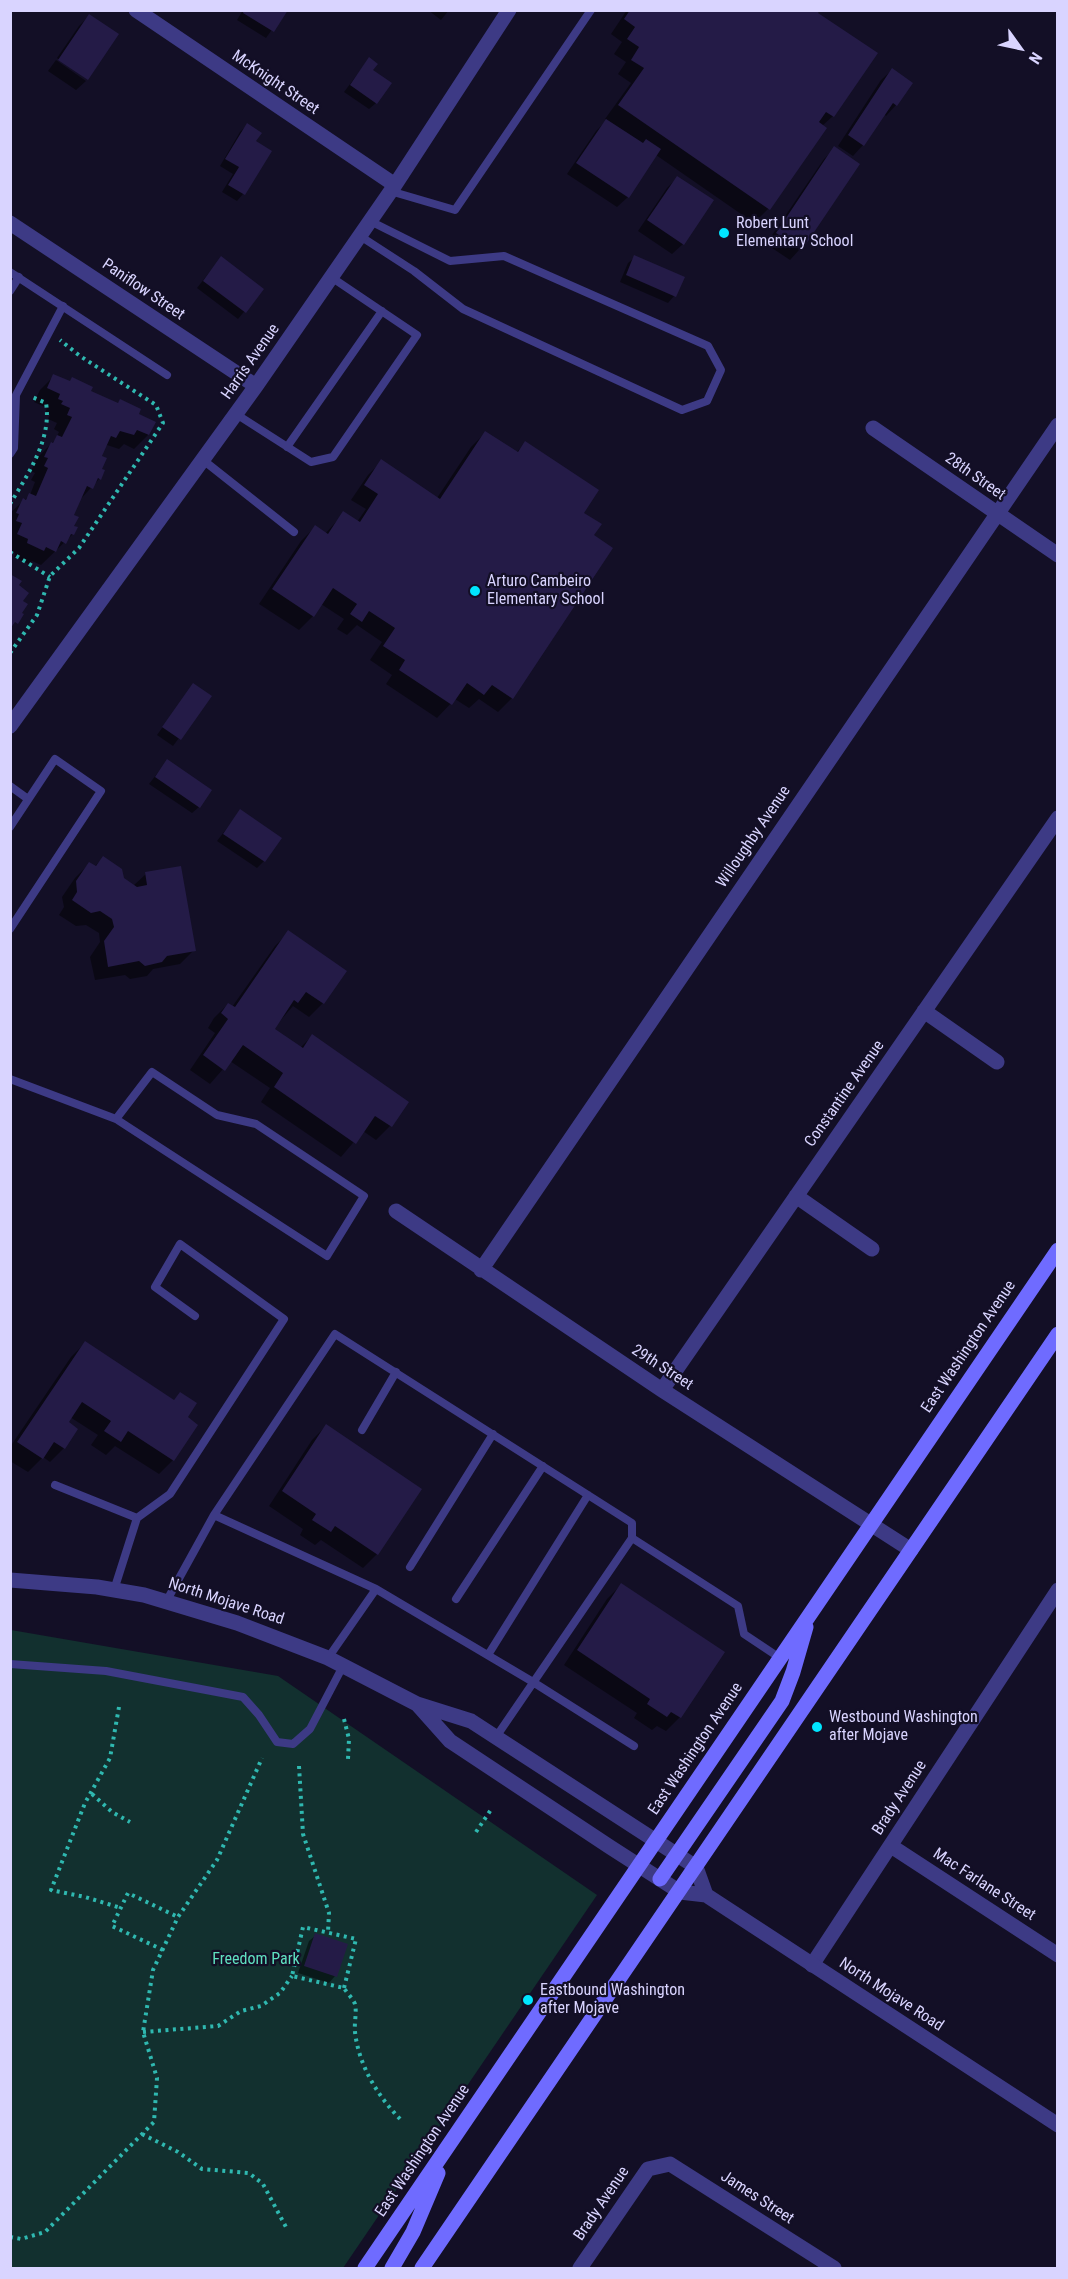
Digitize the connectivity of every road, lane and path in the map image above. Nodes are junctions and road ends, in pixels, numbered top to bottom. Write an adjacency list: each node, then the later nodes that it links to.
1 (136, 10): 4 (street, McKnight Street)
2 (509, 10): 4 (street, Harris Avenue)
3 (591, 10): 4 (lane)
4 (392, 188): 5 (street, Harris Avenue)
5 (370, 221): 7 (street, Harris Avenue); 7 (lane)
6 (10, 223): 18 (street, Paniflow Street)
7 (360, 236): 9 (street, Harris Avenue)
8 (10, 272): 10 (lane)
9 (331, 277): 13 (lane); 18 (street, Harris Avenue)
10 (19, 278): 11 (lane); 12 (lane)
11 (10, 291)
12 (63, 306): 14 (lane); 17 (lane)
13 (381, 311): 23 (lane); 23 (lane)
14 (50, 332): 15 (path); 24 (lane)
15 (61, 341): 16 (path); 31 (path)
16 (56, 351)
17 (167, 375)
18 (256, 386): 20 (street, Harris Avenue)
19 (37, 388): 26 (path)
20 (236, 414): 23 (lane); 25 (street, Harris Avenue)
21 (1058, 425): 27 (street, Willoughby Avenue)
22 (873, 428): 27 (street, 28th Street)
23 (287, 447)
24 (12, 449)
25 (203, 460): 28 (lane); 33 (street, Harris Avenue)
26 (10, 504)
27 (997, 513): 30 (street, 28th Street); 47 (street, Willoughby Avenue)
28 (294, 532)
29 (10, 552): 31 (path)
30 (1058, 555)
31 (50, 577): 32 (path)
32 (10, 653)
33 (10, 726)
34 (10, 786): 35 (lane)
35 (28, 799): 37 (lane); 38 (lane)
36 (1056, 825): 39 (street, Constantine Avenue)
37 (10, 827)
38 (10, 929)
39 (924, 1011): 40 (street); 43 (street, Constantine Avenue)
40 (997, 1062)
41 (10, 1079): 42 (lane)
42 (116, 1119): 42 (lane)
43 (796, 1196): 45 (street); 51 (street, Constantine Avenue)
44 (396, 1211): 47 (street, 29th Street)
45 (872, 1249)
46 (1058, 1250): 59 (main road, East Washington Avenue)
47 (481, 1270): 51 (street, 29th Street)
48 (195, 1316): 58 (lane)
49 (1058, 1334): 61 (main road)
50 (396, 1372): 52 (lane); 53 (lane); 57 (lane)
51 (662, 1390): 59 (street, 29th Street)
52 (362, 1430)
53 (493, 1434): 54 (lane); 62 (lane)
54 (543, 1466): 56 (lane); 67 (lane)
55 (55, 1485): 58 (lane)
56 (588, 1495): 60 (lane); 70 (lane)
57 (214, 1515): 64 (lane); 68 (lane)
58 (137, 1518): 65 (lane)
59 (870, 1524): 61 (street, 29th Street); 69 (main road, East Washington Avenue)
60 (632, 1538): 72 (lane); 75 (lane)
61 (911, 1550): 92 (main road)
62 (410, 1567)
63 (10, 1580): 65 (street, North Mojave Road)
64 (376, 1589): 70 (lane); 71 (lane)
65 (114, 1590): 68 (street, North Mojave Road)
66 (1058, 1590): 89 (street, Brady Avenue)
67 (456, 1599)
68 (166, 1602): 71 (street, North Mojave Road)
69 (809, 1615): 72 (main road, East Washington Avenue); 90 (main road)
70 (488, 1655): 75 (lane)
71 (328, 1658): 74 (street, North Mojave Road)
72 (780, 1658): 88 (main road, East Washington Avenue)
73 (10, 1664): 74 (lane)
74 (343, 1666): 76 (street, North Mojave Road)
75 (533, 1682): 79 (lane); 80 (lane)
76 (417, 1704): 79 (street, North Mojave Road); 91 (street, North Mojave Road)
77 (120, 1707): 84 (path)
78 (344, 1719): 82 (path)
79 (496, 1737): 88 (street, North Mojave Road)
80 (634, 1746)
81 (262, 1758): 97 (path)
82 (348, 1759)
83 (299, 1766): 98 (path)
84 (92, 1794): 86 (path); 96 (path)
85 (492, 1808): 87 (path)
86 (130, 1822)
87 (476, 1832)
88 (656, 1841): 90 (street, North Mojave Road); 91 (main road, East Washington Avenue)
89 (891, 1846): 100 (street, Mac Farlane Street); 101 (street, Brady Avenue)
90 (677, 1854): 92 (street, North Mojave Road); 93 (main road)
91 (639, 1866): 93 (street, North Mojave Road); 108 (main road, East Washington Avenue)
92 (696, 1867): 94 (main road); 95 (street)
93 (660, 1879): 94 (street, North Mojave Road)
94 (680, 1892): 95 (street, North Mojave Road); 114 (main road)
95 (706, 1895): 101 (street, North Mojave Road)
96 (121, 1908): 97 (path); 99 (path)
97 (178, 1917): 99 (path)
98 (328, 1932): 102 (path); 103 (path)
99 (163, 1950): 104 (path)
100 (1058, 1955)
101 (812, 1965): 106 (street, North Mojave Road)
102 (292, 1976): 103 (path); 104 (path)
103 (344, 1988): 105 (path)
104 (143, 2032): 107 (path)
105 (403, 2122)
106 (1058, 2125)
107 (142, 2134): 110 (path); 111 (path)
108 (452, 2140): 112 (main road, East Washington Avenue); 113 (main road)
109 (658, 2165): 115 (street, Brady Avenue); 116 (street, James Street)
110 (287, 2229)
111 (10, 2237)
112 (365, 2268)
113 (392, 2268)
114 (422, 2268)
115 (580, 2268)
116 (834, 2268)

